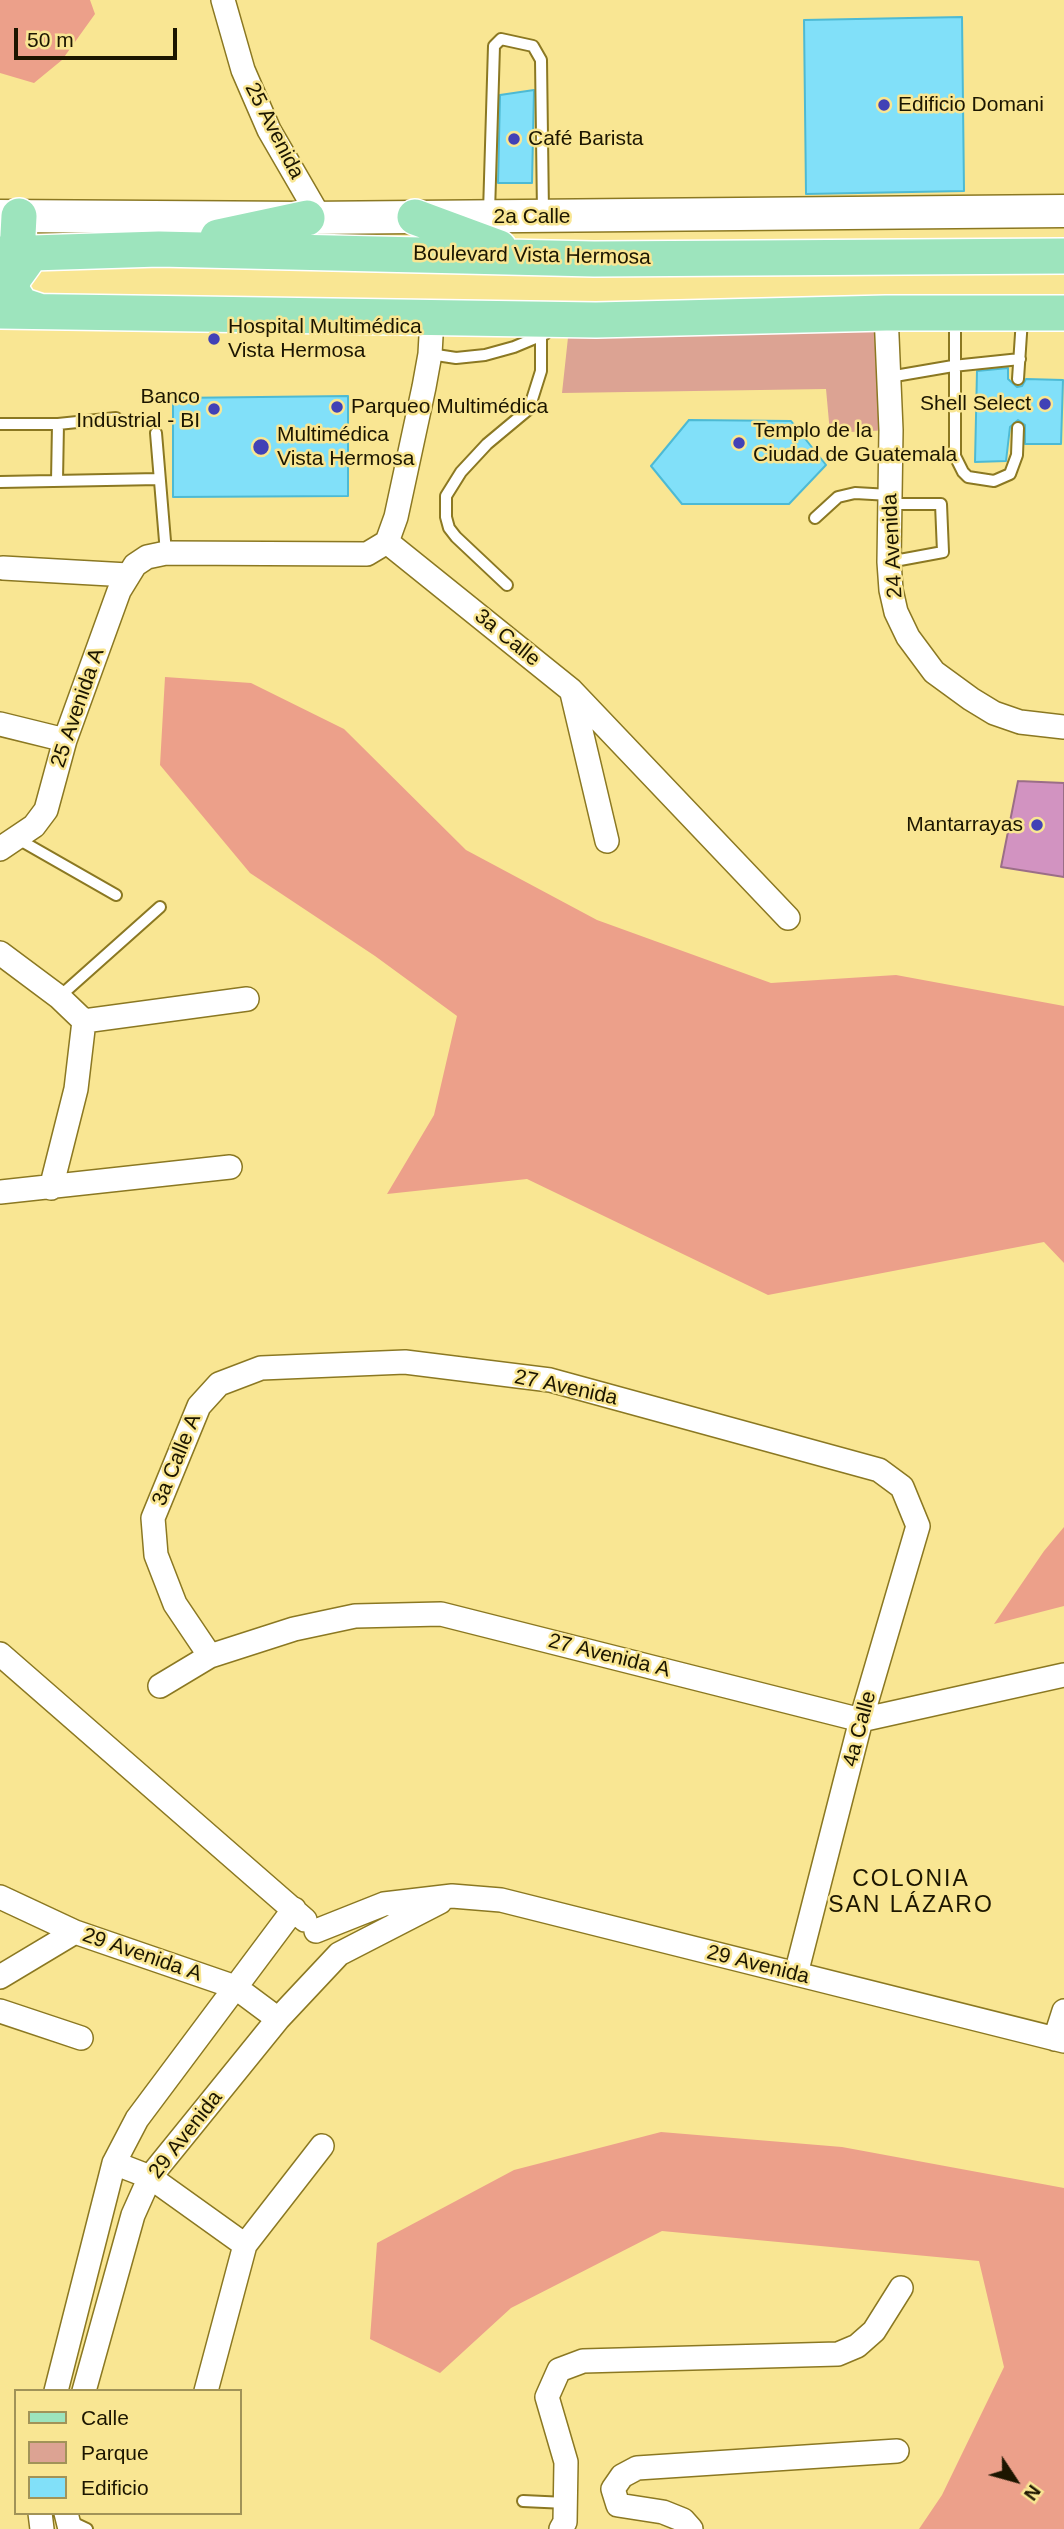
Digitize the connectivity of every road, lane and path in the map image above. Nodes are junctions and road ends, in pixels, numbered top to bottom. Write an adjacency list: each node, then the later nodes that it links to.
1 (223, 0): 7 (street, 25 Avenida)
2 (1064, 211): 4 (street, 2a Calle)
3 (10, 216): 7 (street, 2a Calle); 9 (main road)
4 (543, 216): 6 (street, 2a Calle); 6 (lane)
5 (415, 217): 6 (street, 2a Calle); 7 (street, 2a Calle); 11 (main road)
6 (489, 217)
7 (314, 218): 8 (main road)
8 (159, 249): 9 (main road, Boulevard Vista Hermosa); 11 (main road, Boulevard Vista Hermosa)
9 (16, 254): 14 (main road)
10 (1064, 256): 11 (main road, Boulevard Vista Hermosa)
11 (525, 257)
12 (1064, 269): 16 (main road)
13 (0, 311): 14 (main road)
14 (39, 311): 18 (main road)
15 (886, 313): 17 (main road); 19 (main road); 23 (street, 24 Avenida)
16 (1044, 313): 17 (main road); 21 (lane)
17 (955, 314): 22 (lane)
18 (432, 318): 19 (main road); 20 (street)
19 (555, 328): 20 (lane); 40 (lane)
20 (430, 354): 35 (street)
21 (1020, 359): 22 (lane); 24 (lane)
22 (953, 366): 23 (lane); 28 (lane)
23 (889, 377): 33 (street, 24 Avenida)
24 (1018, 379)
25 (116, 418): 27 (lane)
26 (0, 424): 27 (lane)
27 (58, 424): 31 (lane)
28 (1018, 428)
29 (156, 433): 30 (lane)
30 (159, 479): 31 (lane); 36 (lane)
31 (57, 481): 32 (lane)
32 (0, 482)
33 (890, 499): 34 (lane); 37 (street, 24 Avenida); 37 (lane)
34 (814, 518)
35 (387, 542): 36 (street); 41 (street, 3a Calle)
36 (156, 555): 39 (street, 25 Avenida A)
37 (889, 562): 43 (street, 24 Avenida)
38 (3, 568): 39 (street)
39 (128, 575): 44 (street, 25 Avenida A)
40 (507, 585)
41 (571, 690): 45 (street); 49 (street, 3a Calle)
42 (0, 724): 44 (street)
43 (1064, 727)
44 (65, 740): 46 (street, 25 Avenida A)
45 (607, 841)
46 (9, 844): 47 (lane)
47 (116, 895)
48 (160, 907): 51 (lane)
49 (788, 918)
50 (0, 953): 51 (street)
51 (59, 997): 53 (street)
52 (247, 999): 53 (street)
53 (84, 1021): 55 (street)
54 (230, 1167): 55 (street)
55 (51, 1188): 56 (street)
56 (0, 1192)
57 (219, 1384): 58 (street, 27 Avenida); 60 (street, 3a Calle A)
58 (902, 1487): 63 (street, 4a Calle)
59 (0, 1654): 66 (street)
60 (210, 1656): 62 (street, 27 Avenida A); 63 (street, 27 Avenida A)
61 (1064, 1675): 63 (street, 27 Avenida A)
62 (160, 1686)
63 (861, 1720): 70 (street, 4a Calle)
64 (452, 1895): 68 (street, 29 Avenida); 69 (street, 29 Avenida); 70 (street, 29 Avenida)
65 (0, 1897): 67 (street, 29 Avenida A)
66 (294, 1909): 68 (street); 72 (street)
67 (75, 1931): 71 (street); 72 (street, 29 Avenida A)
68 (316, 1931): 69 (street)
69 (339, 1954): 75 (street, 29 Avenida)
70 (796, 1974): 77 (street, 29 Avenida)
71 (0, 1977)
72 (235, 1987): 75 (street, 29 Avenida A); 79 (street)
73 (0, 2011): 76 (street)
74 (1064, 2011): 77 (street)
75 (278, 2019): 80 (street, 29 Avenida)
76 (81, 2038)
77 (1060, 2040)
78 (322, 2146): 81 (street)
79 (114, 2163): 80 (street); 83 (street)
80 (150, 2177): 81 (street); 84 (street, 29 Avenida)
81 (245, 2245): 85 (street)
82 (901, 2288): 88 (street)
83 (57, 2389)
84 (85, 2389)
85 (207, 2389)
86 (897, 2451): 90 (street)
87 (523, 2501): 88 (lane)
88 (566, 2503): 89 (street)
89 (561, 2529)
90 (691, 2529)

